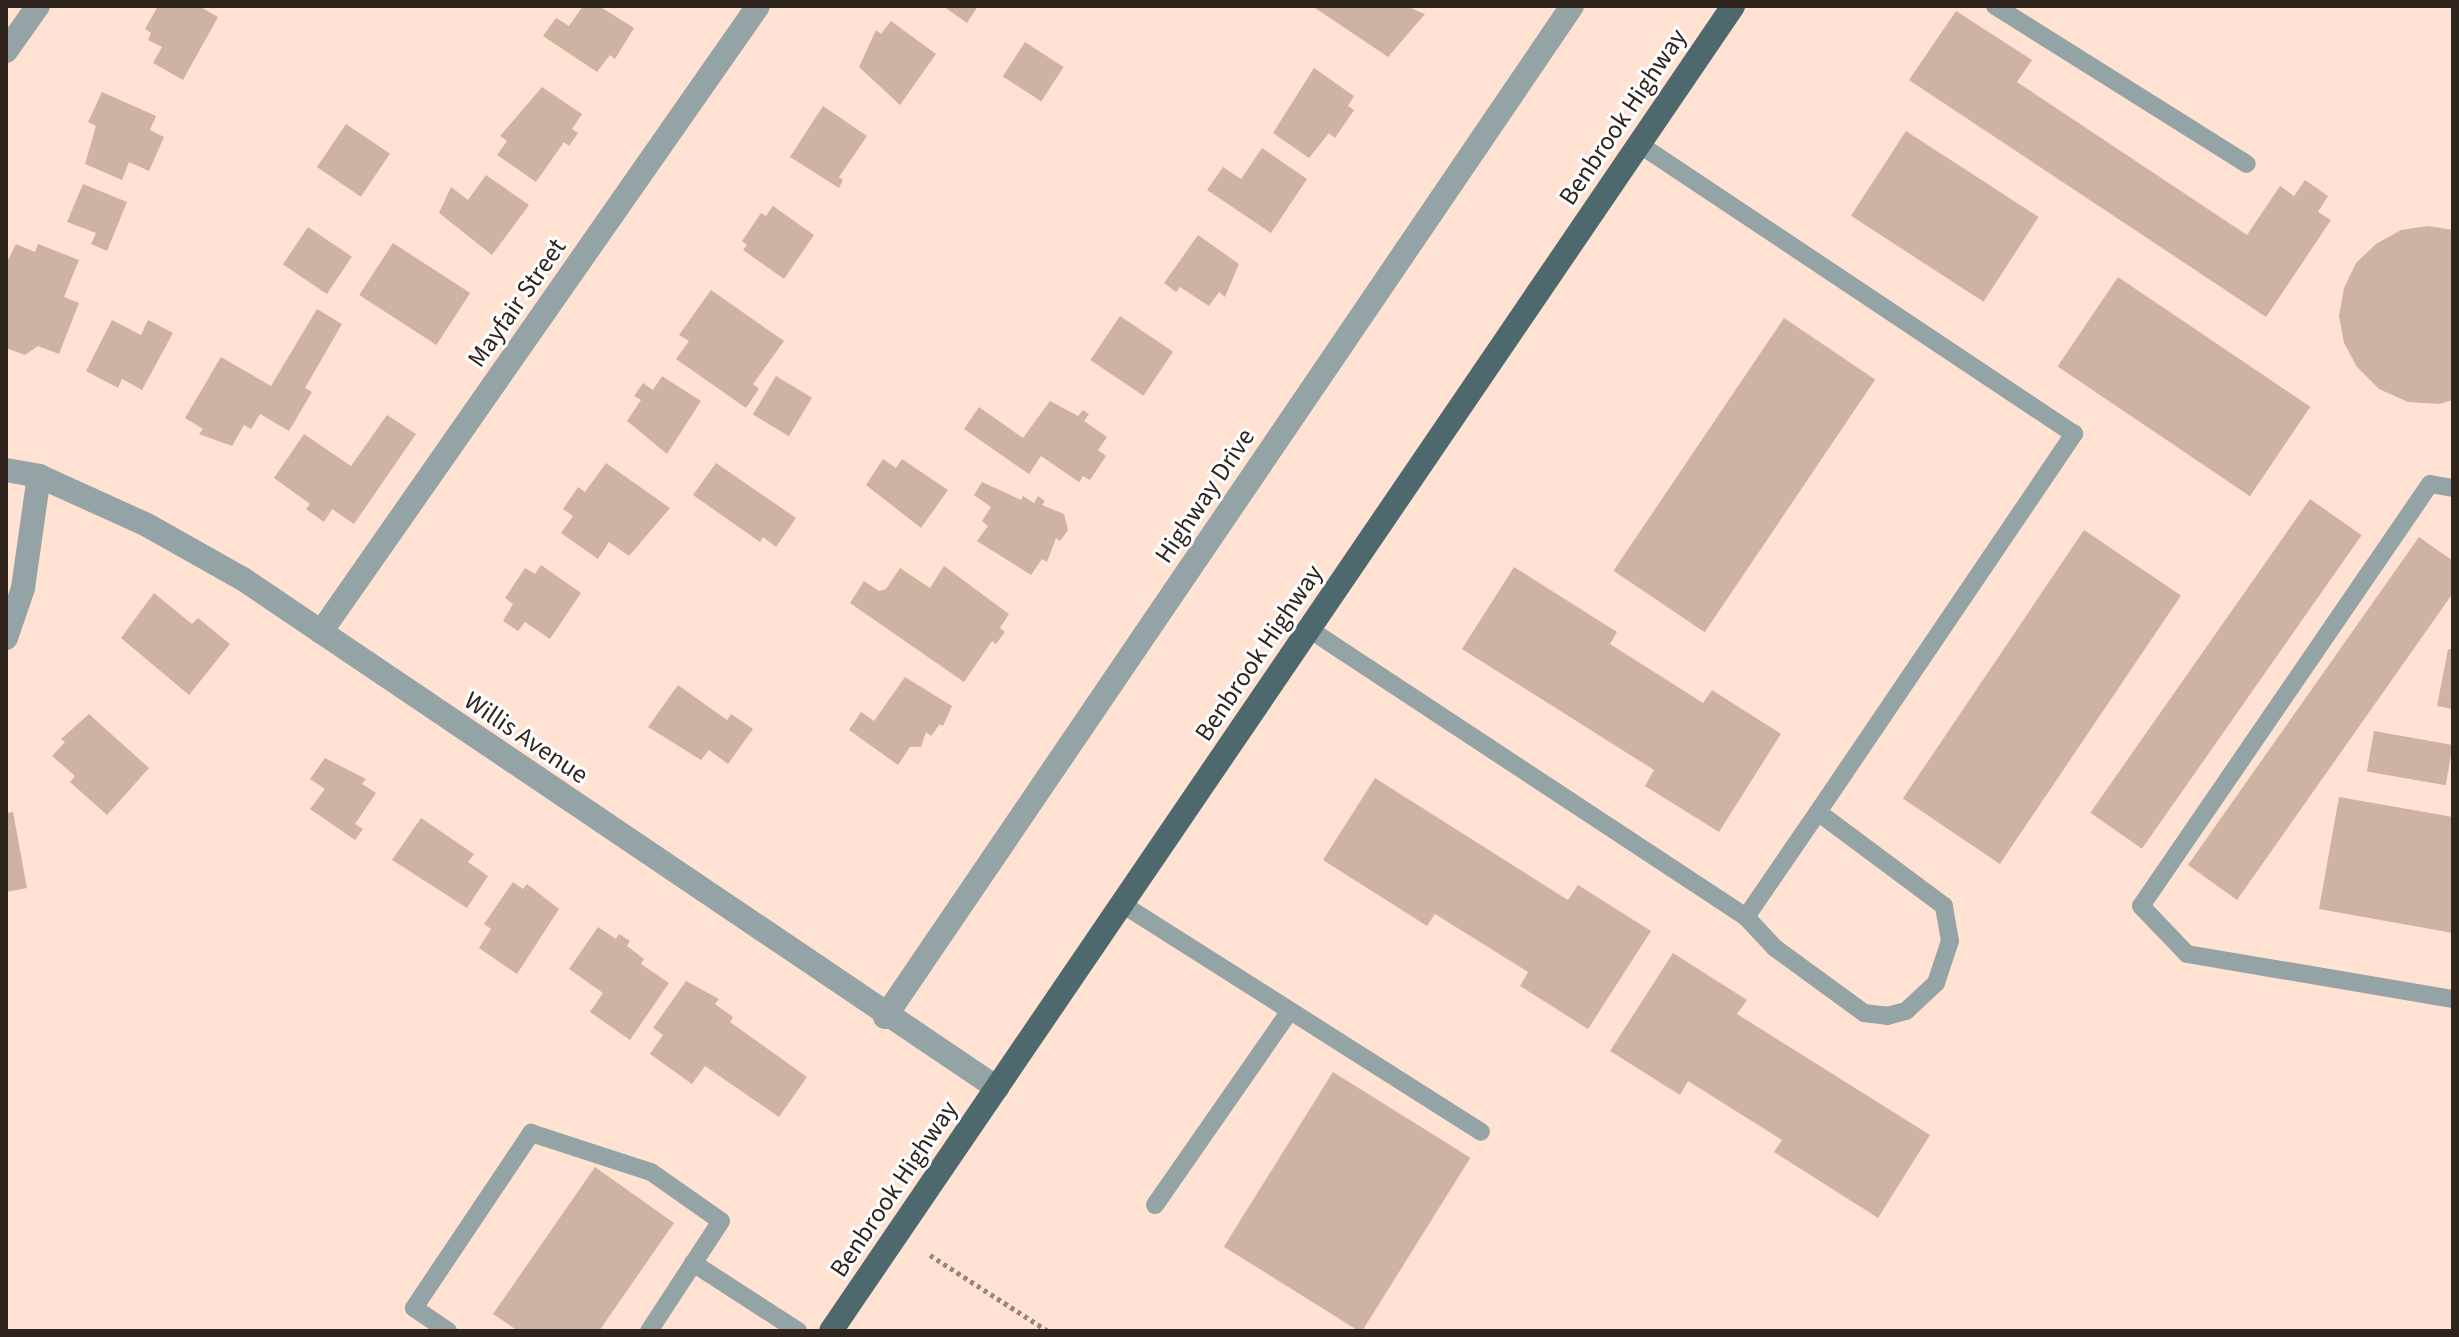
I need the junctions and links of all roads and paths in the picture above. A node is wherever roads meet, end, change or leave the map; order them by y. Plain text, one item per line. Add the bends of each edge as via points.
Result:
1 (38, 6) edge
2 (758, 6) edge
3 (1572, 6) edge
4 (1733, 6) edge
5 (1995, 6) edge
6 (6, 51) edge
7 (1639, 144) junction
8 (2247, 164) dead end
9 (6, 470) edge
10 (39, 476) junction
11 (2453, 488) edge
12 (1309, 629) junction
13 (321, 632) junction
14 (6, 638) edge
15 (1818, 812) junction
16 (1122, 904) junction
17 (1746, 917) junction
18 (2453, 999) edge
19 (1290, 1011) junction
20 (885, 1017) junction
21 (997, 1088) junction
22 (1481, 1132) dead end
23 (1155, 1205) dead end
24 (930, 1255) dead end
25 (693, 1263) junction
26 (448, 1331) edge
27 (649, 1331) edge
28 (798, 1331) edge
29 (831, 1331) edge
30 (1048, 1331) edge

1 - 6 street
2 - 13 street, Mayfair Street
3 - 20 street, Highway Drive
4 - 7 main road, Benbrook Highway
5 - 8 lane
7 - 12 main road, Benbrook Highway
7 - 15 lane via 2074,434
9 - 10 street, Willis Avenue
10 - 13 street, Willis Avenue via 161,533
10 - 14 street via 23,588
11 - 18 lane via 2430,484 2141,906 2187,954
12 - 16 main road, Benbrook Highway
12 - 17 lane
13 - 20 street, Willis Avenue
15 - 17 lane
15 - 17 lane via 1944,906 1950,941 1936,983 1906,1011 1887,1016 1864,1013 1775,948
16 - 19 lane
16 - 21 main road, Benbrook Highway
19 - 22 lane
19 - 23 lane
20 - 21 street, Willis Avenue
21 - 29 main road, Benbrook Highway
24 - 30 path
25 - 26 lane via 721,1221 651,1172 531,1133 414,1308
25 - 27 lane
25 - 28 lane

